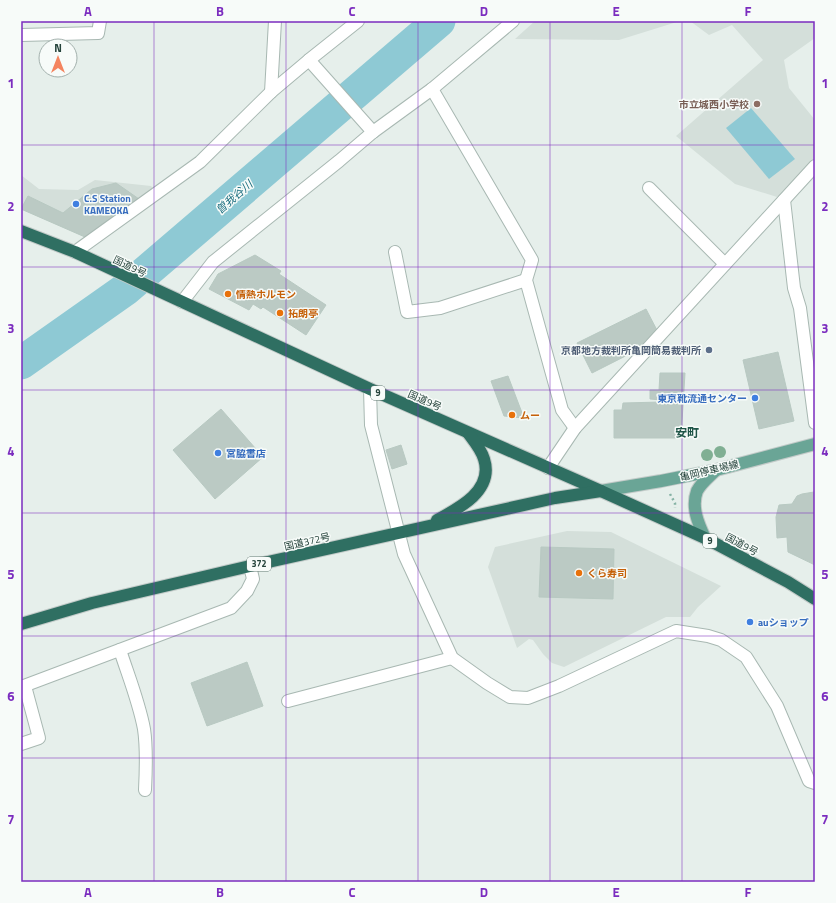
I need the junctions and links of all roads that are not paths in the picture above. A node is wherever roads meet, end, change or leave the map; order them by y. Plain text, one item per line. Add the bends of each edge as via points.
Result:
1 (100, 21) edge
2 (275, 21) edge
3 (358, 21) edge
4 (513, 21) edge
5 (21, 35) edge
6 (309, 60) junction
7 (432, 89) junction
8 (271, 92) junction
9 (373, 132) junction
10 (815, 166) edge
11 (811, 179) edge
12 (649, 188) dead end
13 (784, 200) junction
14 (21, 230) edge
15 (74, 252) junction
16 (395, 252) dead end
17 (725, 264) junction
18 (526, 280) junction
19 (182, 302) junction
20 (370, 389) junction
21 (815, 423) edge
22 (575, 428) junction
23 (466, 431) junction
24 (815, 444) edge
25 (548, 468) junction
26 (716, 470) junction
27 (601, 491) junction
28 (426, 527) junction
29 (400, 533) junction
30 (705, 538) junction
31 (250, 566) junction
32 (815, 599) edge
33 (21, 624) edge
34 (120, 650) junction
35 (452, 658) junction
36 (23, 687) edge
37 (288, 701) dead end
38 (21, 744) edge
39 (815, 783) edge
40 (145, 790) dead end

1 - 5 street via 98,33
2 - 8 street
3 - 6 street
4 - 7 street
6 - 8 street
6 - 9 street
7 - 9 street
7 - 18 street via 532,260
8 - 15 street via 200,162
9 - 19 street via 213,262
10 - 11 street
11 - 13 street
12 - 17 street
13 - 17 street
13 - 21 street via 794,288 800,308
14 - 15 highway, 国道9号 / 9
15 - 19 highway, 国道9号 / 9
16 - 18 street via 406,312 440,308
17 - 22 street
18 - 22 street via 562,410
19 - 20 highway, 国道9号 / 9
20 - 23 highway, 国道9号 / 9
20 - 29 street via 371,425
22 - 25 street
23 - 25 highway, 国道9号 / 9
23 - 28 highway via 479,448 484,460 486,469 482,487 466,503
24 - 26 main road, 亀岡停車場線
25 - 27 highway, 国道9号 / 9
26 - 27 main road, 亀岡停車場線
26 - 30 main road via 698,490 694,503 697,521
27 - 28 highway, 国道372号 / 372 via 555,498
27 - 30 highway, 国道9号 / 9
28 - 29 highway, 国道372号 / 372
29 - 31 highway, 国道372号 / 372
29 - 35 street via 404,554
30 - 32 highway, 国道9号 / 9
31 - 33 highway, 国道372号 / 372 via 92,603
31 - 34 street via 250,585 231,608
34 - 36 street
34 - 40 street via 144,728 147,765
35 - 37 street
35 - 39 street via 510,697 528,698 676,631 721,640 746,657 777,706 809,781
36 - 38 street via 39,738

